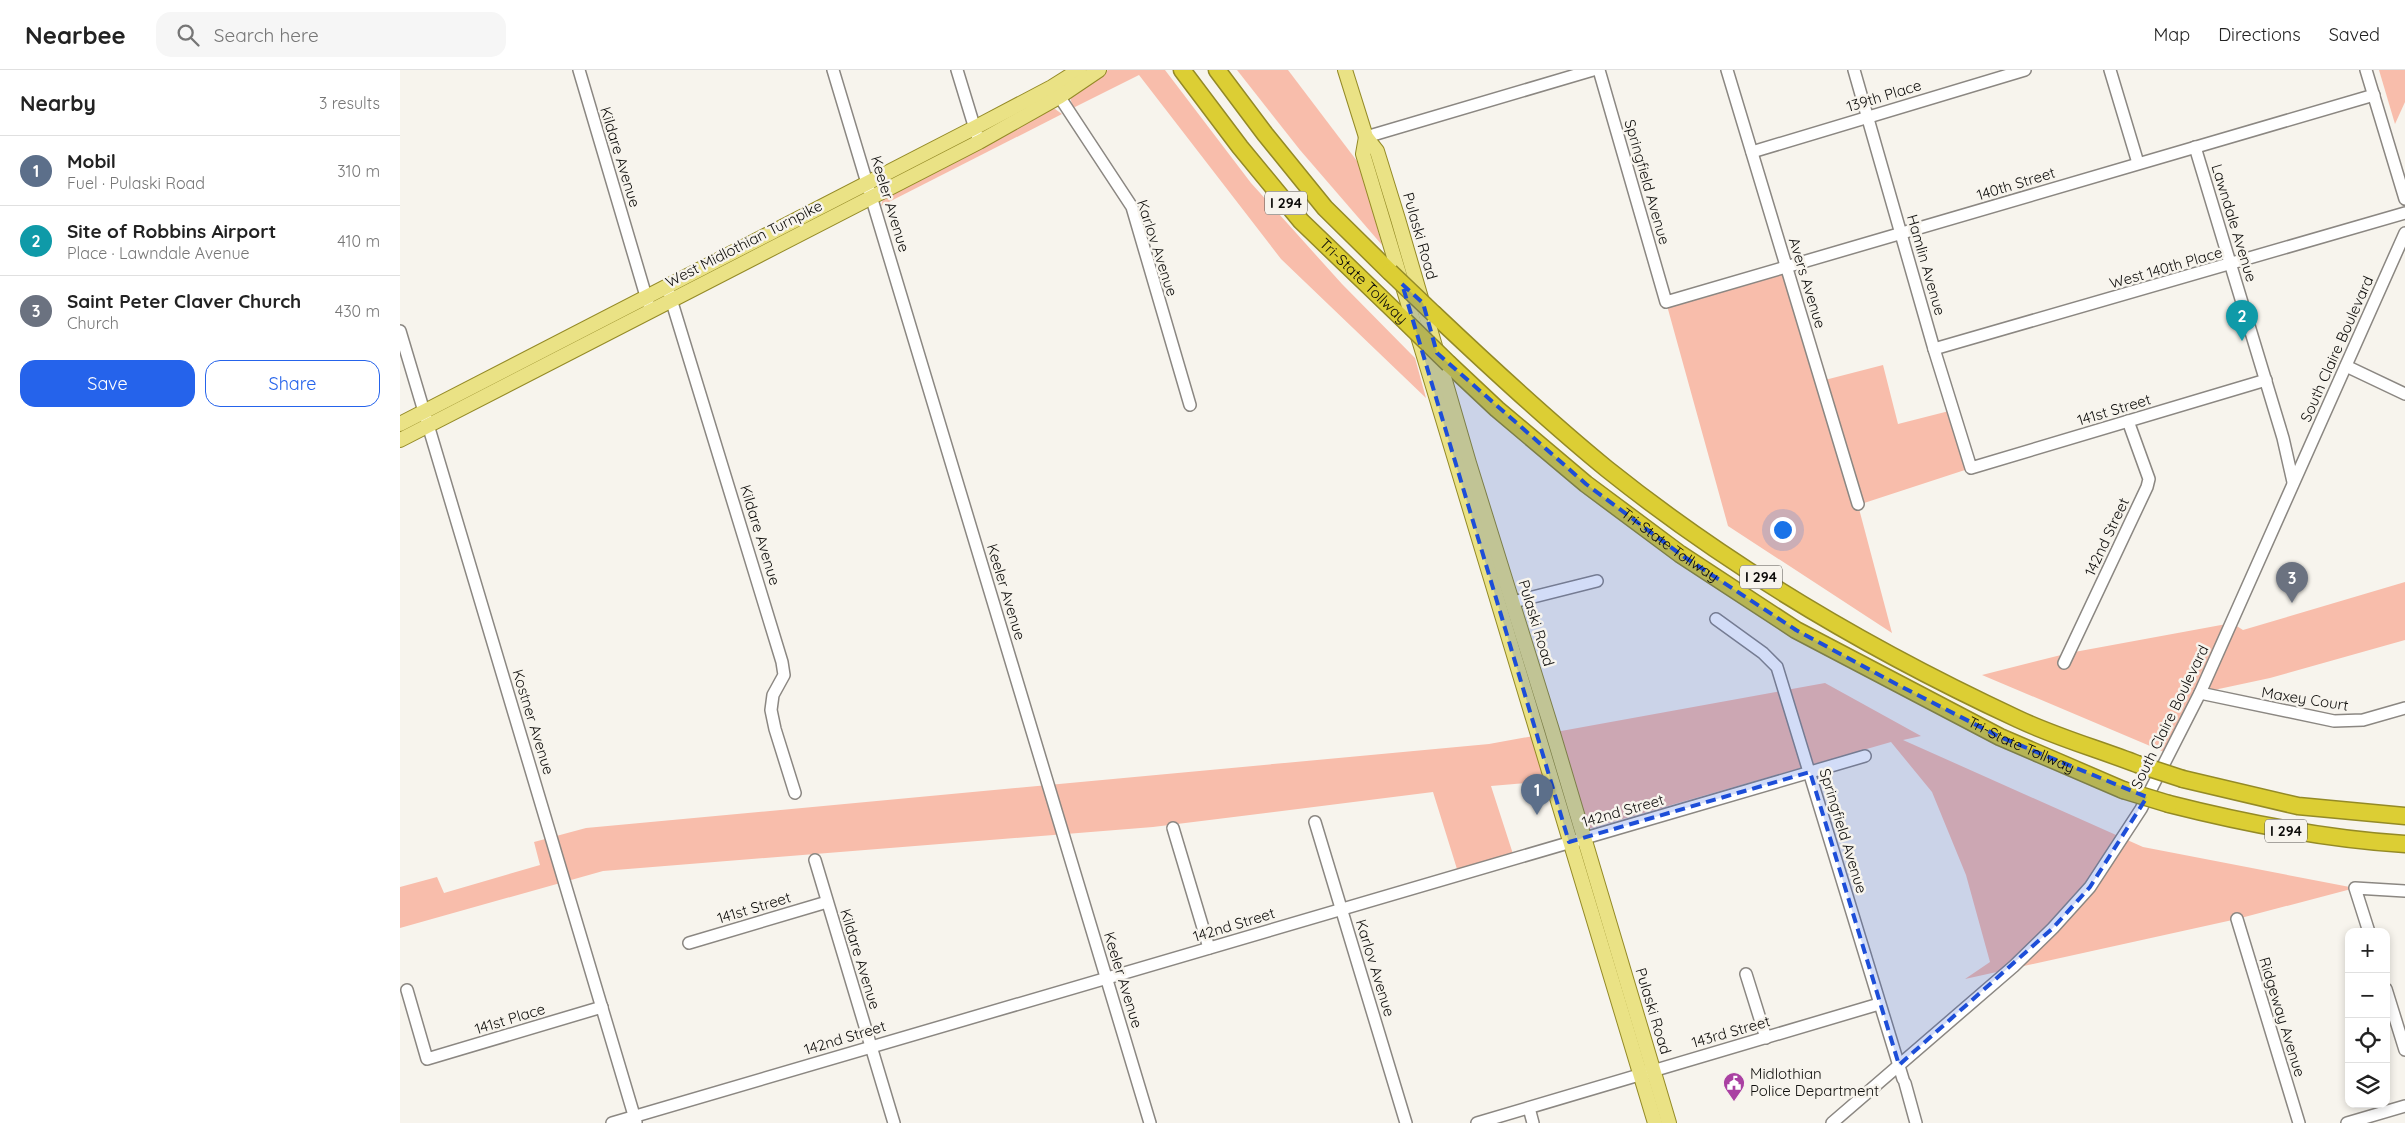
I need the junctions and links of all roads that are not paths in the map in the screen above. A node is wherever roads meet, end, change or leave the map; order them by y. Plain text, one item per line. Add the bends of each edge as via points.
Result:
1 (578, 70) edge
2 (833, 70) edge
3 (957, 70) edge
4 (1079, 70) edge
5 (1099, 70) edge
6 (1182, 70) edge
7 (1217, 70) edge
8 (1345, 70) edge
9 (1593, 70) edge
10 (1599, 70) edge
11 (1727, 70) edge
12 (1854, 70) edge
13 (2024, 70) edge
14 (2110, 70) edge
15 (2366, 70) edge
16 (1055, 92) junction
17 (2374, 95) junction
18 (1867, 116) junction
19 (974, 128) junction
20 (1366, 137) junction
21 (979, 142) junction
22 (2195, 147) junction
23 (1752, 152) junction
24 (2138, 163) junction
25 (870, 190) junction
26 (2405, 199) edge
27 (2405, 213) edge
28 (2405, 233) edge
29 (1901, 234) junction
30 (2231, 265) junction
31 (1786, 267) junction
32 (669, 293) junction
33 (1666, 302) joint
34 (648, 303) junction
35 (400, 331) edge
36 (1934, 350) junction
37 (2346, 366) junction
38 (2266, 380) junction
39 (2405, 394) edge
40 (1190, 405) dead end
41 (425, 411) junction
42 (2128, 421) junction
43 (400, 424) edge
44 (429, 425) junction
45 (400, 440) edge
46 (1971, 468) joint
47 (2293, 482) junction
48 (1858, 504) dead end
49 (1597, 581) dead end
50 (1513, 602) junction
51 (1716, 619) dead end
52 (2064, 663) dead end
53 (2200, 693) junction
54 (2405, 708) edge
55 (1865, 756) dead end
56 (1810, 772) junction
57 (795, 793) dead end
58 (2405, 816) edge
59 (1315, 822) dead end
60 (1173, 828) dead end
61 (1583, 838) junction
62 (1569, 842) junction
63 (2405, 844) edge
64 (815, 860) dead end
65 (2405, 891) edge
66 (827, 902) junction
67 (1341, 908) junction
68 (2237, 919) dead end
69 (2367, 928) edge
70 (689, 943) dead end
71 (1209, 948) junction
72 (1746, 974) dead end
73 (1106, 977) junction
74 (407, 990) dead end
75 (2390, 1002) edge
76 (1879, 1004) junction
77 (602, 1007) junction
78 (1766, 1038) junction
79 (870, 1046) junction
80 (2405, 1050) edge
81 (1900, 1065) junction
82 (1647, 1072) junction
83 (2405, 1106) edge
84 (1529, 1108) junction
85 (635, 1120) edge
86 (612, 1123) edge
87 (894, 1123) edge
88 (1150, 1123) edge
89 (1406, 1123) edge
90 (1477, 1123) edge
91 (1533, 1123) edge
92 (1655, 1123) edge
93 (1669, 1123) edge
94 (1832, 1123) edge
95 (1916, 1123) edge
96 (2299, 1123) edge
97 (2347, 1123) edge

1 - 34 street, Kildare Avenue
2 - 25 street, Keeler Avenue
3 - 19 street
4 - 16 main road, West Midlothian Turnpike
5 - 16 main road, West Midlothian Turnpike
6 - 63 highway, Tri-State Tollway / I 294, bridge via 1301,221 1496,408 1586,484 1680,554 1796,630 2000,737 2123,790 2291,832
7 - 58 highway, Tri-State Tollway / I 294, bridge via 1325,208 1520,394 1608,469 1702,539 1817,614 2020,720 2137,764 2298,806
8 - 20 main road, Pulaski Road
9 - 20 street
10 - 33 street, Springfield Avenue
11 - 23 street, Avers Avenue
12 - 18 street, Hamlin Avenue
13 - 18 street, 139th Place
14 - 24 street
15 - 17 street
16 - 19 main road, West Midlothian Turnpike
16 - 21 main road, West Midlothian Turnpike
16 - 40 street, Karlov Avenue via 1132,207
17 - 22 street, 140th Street
17 - 26 street
18 - 23 street, 139th Place
18 - 29 street, Hamlin Avenue
19 - 21 street
19 - 25 main road, West Midlothian Turnpike
20 - 50 main road, Pulaski Road via 1377,151
20 - 62 main road, Pulaski Road via 1363,154
21 - 25 main road, West Midlothian Turnpike
22 - 24 street, 140th Street
22 - 30 street, Lawndale Avenue
23 - 31 street, Avers Avenue
24 - 29 street, 140th Street
25 - 32 main road, West Midlothian Turnpike
25 - 73 street, Keeler Avenue
27 - 30 street, West 140th Place
28 - 37 street, South Claire Boulevard
29 - 31 street, 140th Street
29 - 36 street, Hamlin Avenue
30 - 36 street, West 140th Place
30 - 38 street, Lawndale Avenue
31 - 33 street, 140th Street
31 - 48 street, Avers Avenue
32 - 34 main road, West Midlothian Turnpike
32 - 57 street, Kildare Avenue via 782,662 784,675 773,695 771,710
34 - 41 main road, West Midlothian Turnpike
34 - 44 main road, West Midlothian Turnpike
35 - 41 street, Kostner Avenue
36 - 46 street, Hamlin Avenue
37 - 39 street
37 - 47 street, South Claire Boulevard
38 - 42 street, 141st Street
38 - 47 street, Lawndale Avenue
41 - 43 main road, West Midlothian Turnpike
41 - 44 street, Kostner Avenue
42 - 46 street, 141st Street
42 - 52 street, 142nd Street via 2149,479 2147,487
44 - 45 main road, West Midlothian Turnpike
44 - 77 street, Kostner Avenue
47 - 53 street, South Claire Boulevard via 2289,498
49 - 50 street
50 - 61 main road, Pulaski Road
51 - 56 street, Springfield Avenue via 1764,653 1777,667
53 - 54 street, Maxey Court via 2334,721 2363,720
53 - 81 street, South Claire Boulevard via 2141,809 2090,887 2014,966
55 - 56 street, 142nd Street
56 - 61 street, 142nd Street
56 - 76 street, Springfield Avenue
59 - 67 street, Karlov Avenue
60 - 71 street
61 - 62 street, 142nd Street
61 - 82 main road, Pulaski Road
62 - 67 street, 142nd Street
62 - 82 main road, Pulaski Road
64 - 66 street, Kildare Avenue
65 - 69 street via 2355,888
66 - 70 street, 141st Street
66 - 79 street, Kildare Avenue
67 - 71 street, 142nd Street
67 - 89 street, Karlov Avenue
68 - 96 street, Ridgeway Avenue
71 - 73 street, 142nd Street
72 - 78 street
73 - 79 street, 142nd Street
73 - 88 street, Keeler Avenue
74 - 77 street, 141st Place via 427,1059
75 - 80 street
76 - 78 street, 143rd Street
76 - 81 street, Springfield Avenue
77 - 85 street, Kostner Avenue
78 - 82 street, 143rd Street
79 - 85 street, 142nd Street
79 - 87 street, Kildare Avenue
81 - 94 street, South Claire Boulevard
81 - 95 street, Springfield Avenue
82 - 84 street, 143rd Street
82 - 92 main road, Pulaski Road
82 - 93 main road, Pulaski Road
83 - 97 street
84 - 90 street, 143rd Street
84 - 91 street
85 - 86 street, 142nd Street

